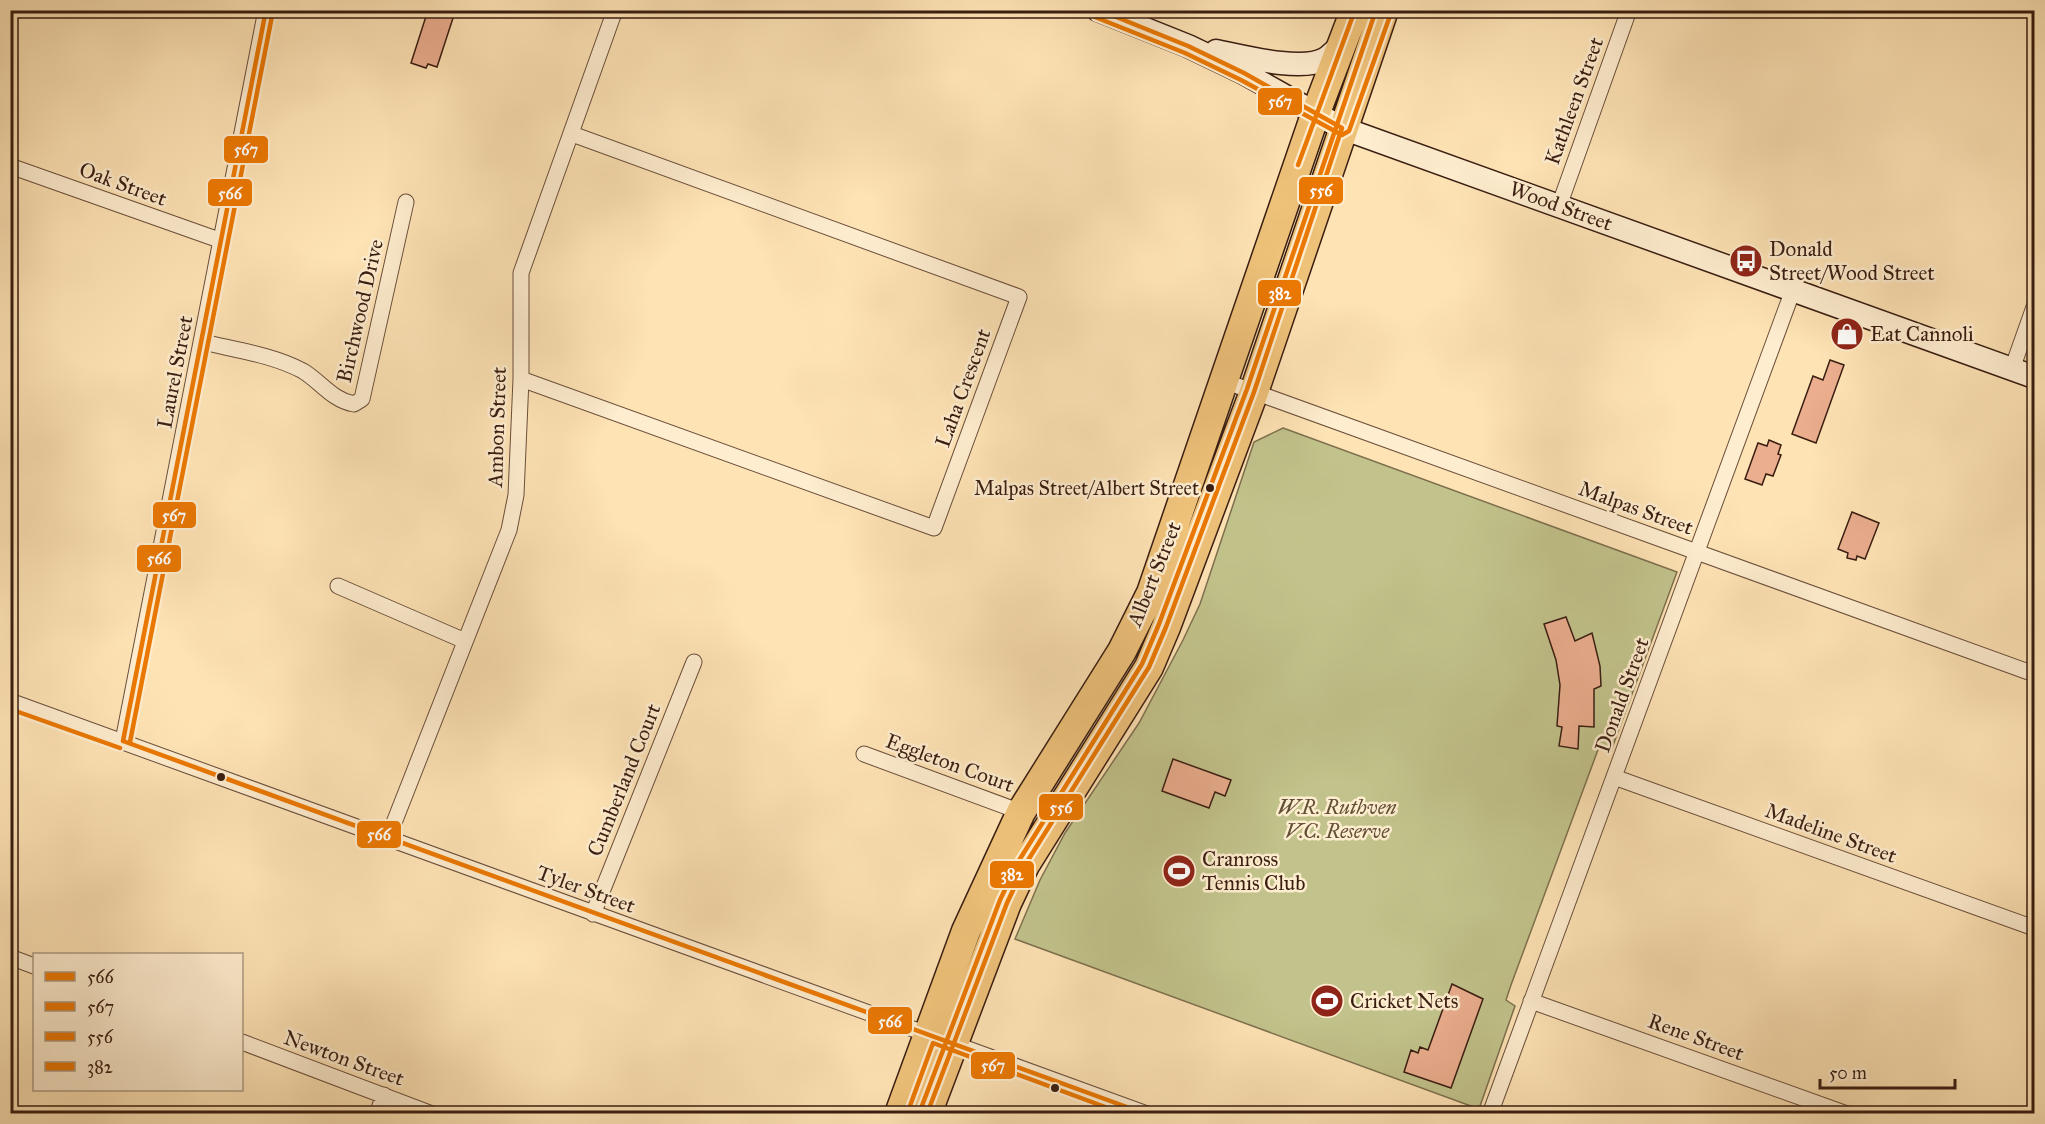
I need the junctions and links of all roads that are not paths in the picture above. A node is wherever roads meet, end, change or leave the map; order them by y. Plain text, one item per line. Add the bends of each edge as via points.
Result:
1 (266, 10) edge
2 (615, 10) edge
3 (1355, 10) edge
4 (1384, 10) edge
5 (1629, 10) edge
6 (1106, 12) edge
7 (1344, 43) junction
8 (1188, 46) junction
9 (1315, 115) junction
10 (1342, 128) junction
11 (572, 134) junction
12 (10, 166) edge
13 (406, 202) dead end
14 (1559, 206) junction
15 (222, 241) junction
16 (1793, 290) junction
17 (2034, 307) edge
18 (203, 342) junction
19 (2012, 369) junction
20 (2034, 377) edge
21 (520, 379) junction
22 (1224, 381) junction
23 (1254, 392) junction
24 (1697, 552) junction
25 (338, 586) dead end
26 (465, 641) junction
27 (1122, 651) junction
28 (694, 662) dead end
29 (1149, 667) junction
30 (2034, 674) edge
31 (10, 701) edge
32 (123, 741) junction
33 (864, 754) dead end
34 (1614, 777) junction
35 (1021, 812) junction
36 (388, 838) junction
37 (593, 914) junction
38 (2034, 928) edge
39 (10, 957) edge
40 (33, 966) edge
41 (1531, 1001) junction
42 (942, 1038) junction
43 (243, 1042) edge
44 (384, 1095) junction
45 (377, 1113) edge
46 (432, 1113) edge
47 (899, 1113) edge
48 (927, 1113) edge
49 (1147, 1113) edge
50 (1490, 1113) edge
51 (1847, 1113) edge

1 - 15 street, Laurel Street
2 - 11 street, Ambon Street
3 - 7 highway, Albert Street
4 - 10 highway, Albert Street
5 - 14 street, Kathleen Street
6 - 8 street, Wood Street
7 - 8 street via 1325,59 1310,64
7 - 9 highway, Albert Street
8 - 9 street, Wood Street via 1244,73
9 - 10 street, Wood Street
9 - 22 highway, Albert Street
10 - 14 street, Wood Street
10 - 23 highway, Albert Street
11 - 21 street, Ambon Street via 521,273
11 - 21 street, Laha Crescent via 1019,297 934,528
12 - 15 street, Oak Street
13 - 18 street, Birchwood Drive via 362,399 354,404 341,402 304,372 286,364
14 - 16 street, Wood Street
15 - 18 street, Laurel Street
16 - 19 street, Wood Street
16 - 24 street, Donald Street
17 - 19 street
18 - 32 street, Laurel Street
19 - 20 street, Wood Street
21 - 26 street, Ambon Street via 513,513
22 - 23 street, Malpas Street
22 - 27 highway, Albert Street via 1151,593
23 - 24 street, Malpas Street
23 - 29 highway, Albert Street
24 - 30 street, Malpas Street
24 - 34 street, Donald Street
25 - 26 street
26 - 36 street, Ambon Street
27 - 29 highway
27 - 35 highway, Albert Street
28 - 37 street, Cumberland Court
29 - 42 highway, Albert Street via 1025,865
31 - 32 street, Tyler Street
32 - 36 street, Tyler Street
33 - 35 street, Eggleton Court
34 - 38 street, Madeline Street
34 - 41 street, Donald Street
35 - 42 highway, Albert Street via 966,931
36 - 37 street, Tyler Street
37 - 42 street, Tyler Street
39 - 40 street
41 - 50 street, Donald Street
41 - 51 street, Rene Street
42 - 47 highway, Albert Street
42 - 48 highway, Albert Street
42 - 49 street, Tyler Street
43 - 44 street, Newton Street
44 - 45 street
44 - 46 street, Newton Street

